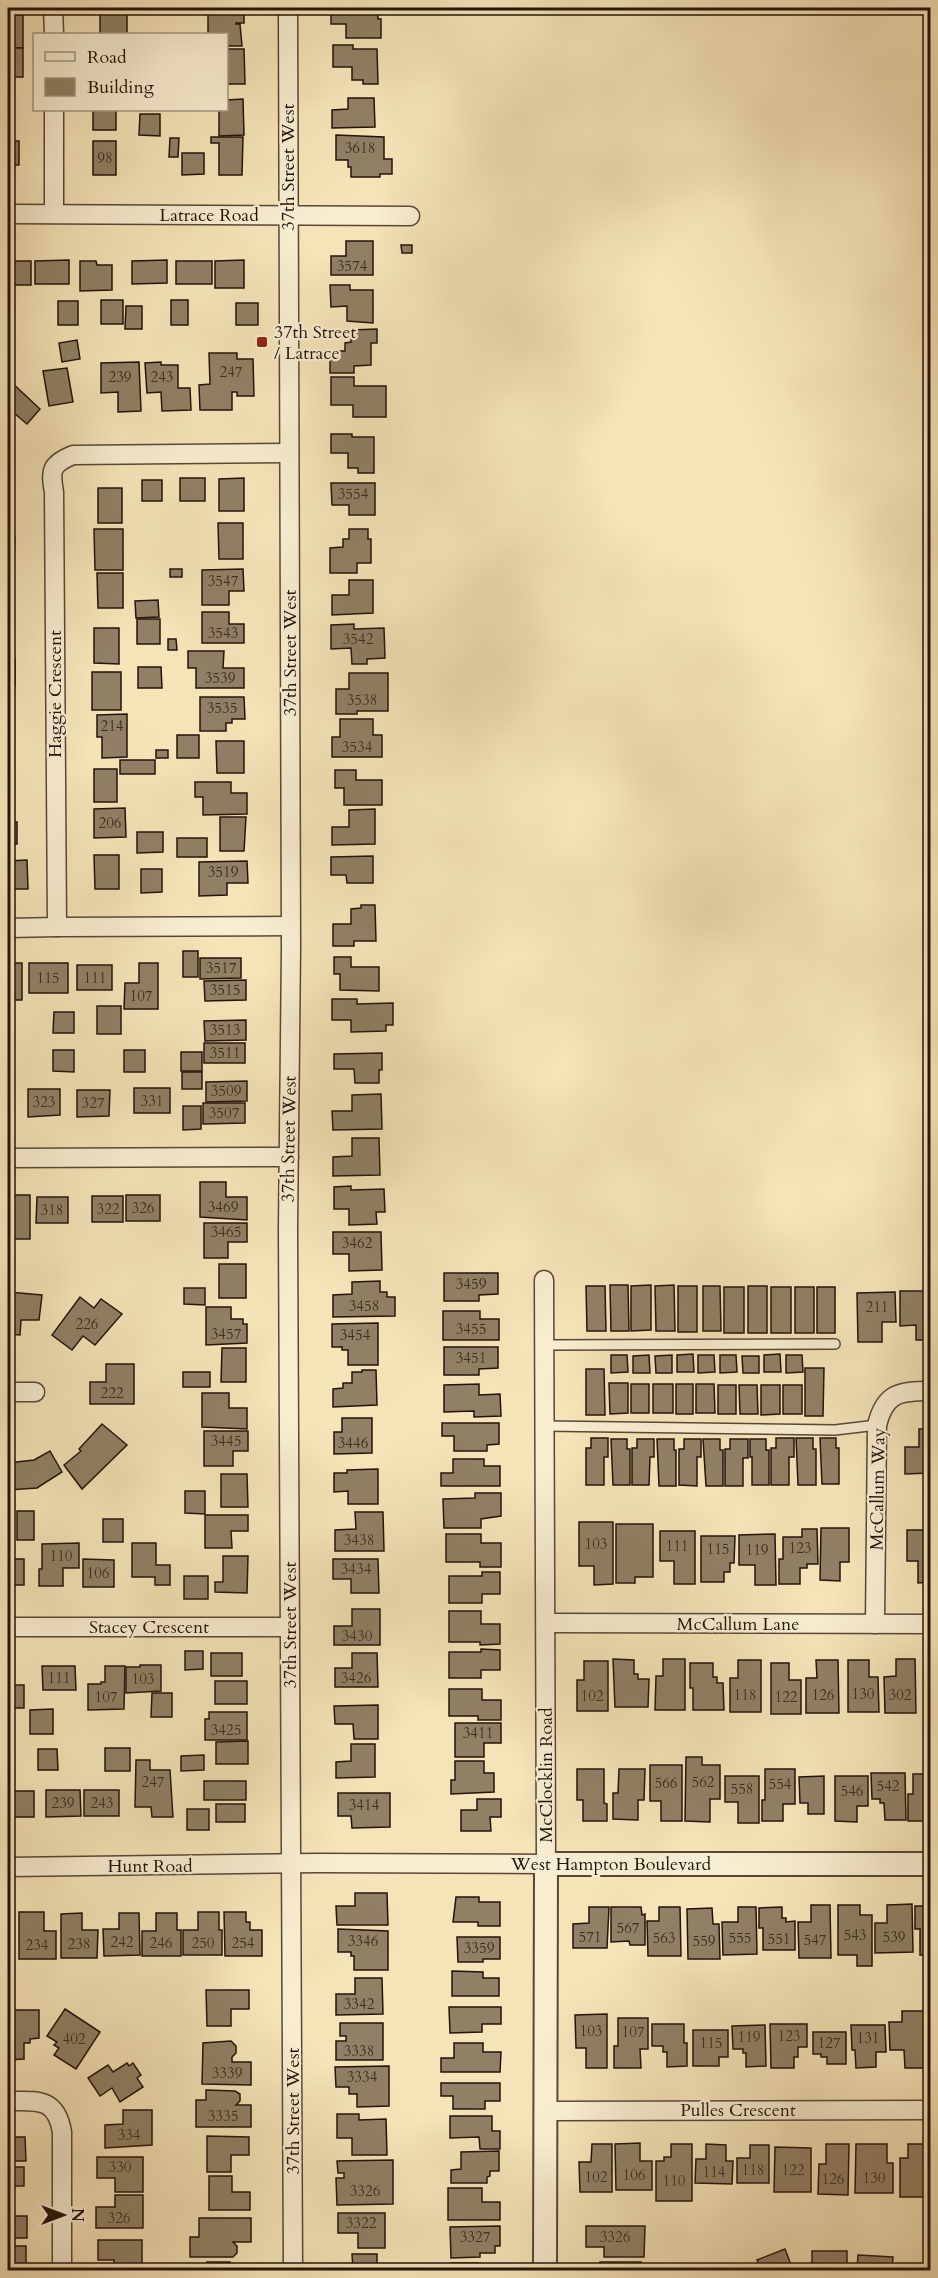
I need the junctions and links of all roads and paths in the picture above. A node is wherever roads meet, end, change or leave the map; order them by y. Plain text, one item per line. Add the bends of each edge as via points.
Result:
1 (53, 8) edge
2 (288, 8) edge
3 (54, 33) edge
4 (54, 111) edge
5 (8, 213) edge
6 (54, 213) junction
7 (288, 215) junction
8 (410, 216) dead end
9 (289, 453) junction
10 (57, 927) junction
11 (290, 927) junction
12 (8, 928) edge
13 (289, 1157) junction
14 (8, 1158) edge
15 (544, 1280) dead end
16 (836, 1344) dead end
17 (545, 1345) junction
18 (930, 1391) edge
19 (8, 1392) edge
20 (35, 1392) dead end
21 (877, 1425) junction
22 (545, 1426) junction
23 (546, 1623) junction
24 (875, 1624) junction
25 (930, 1624) edge
26 (8, 1627) edge
27 (290, 1627) junction
28 (546, 1864) junction
29 (930, 1864) edge
30 (292, 1865) junction
31 (8, 1867) edge
32 (8, 2101) edge
33 (930, 2110) edge
34 (546, 2111) junction
35 (62, 2271) edge
36 (293, 2271) edge
37 (545, 2271) edge

1 - 3 street
2 - 7 street, 37th Street West
4 - 6 street
5 - 6 street, Latrace Road
6 - 7 street, Latrace Road
7 - 8 street, Latrace Road
7 - 9 street, 37th Street West
9 - 10 street, Haggie Crescent via 73,455 58,462 51,475
9 - 11 street, 37th Street West
10 - 11 street
10 - 12 street
11 - 13 street, 37th Street West
13 - 14 street
13 - 27 street, 37th Street West
15 - 17 street, McClocklin Road
16 - 17 lane
17 - 22 street, McClocklin Road
18 - 21 street, McCallum Way via 902,1393 888,1399
19 - 20 street
21 - 22 lane via 836,1430
21 - 24 street, McCallum Way
22 - 23 street, McClocklin Road
23 - 24 street, McCallum Lane
23 - 28 street, McClocklin Road
24 - 25 street, McCallum Lane
26 - 27 street, Stacey Crescent
27 - 30 street, 37th Street West
28 - 29 street, West Hampton Boulevard
28 - 30 street, West Hampton Boulevard
28 - 34 street, McClocklin Road
30 - 31 street, Hunt Road
30 - 36 street, 37th Street West
32 - 35 street via 46,2103 60,2119
33 - 34 street, Pulles Crescent
34 - 37 street, McClocklin Road

